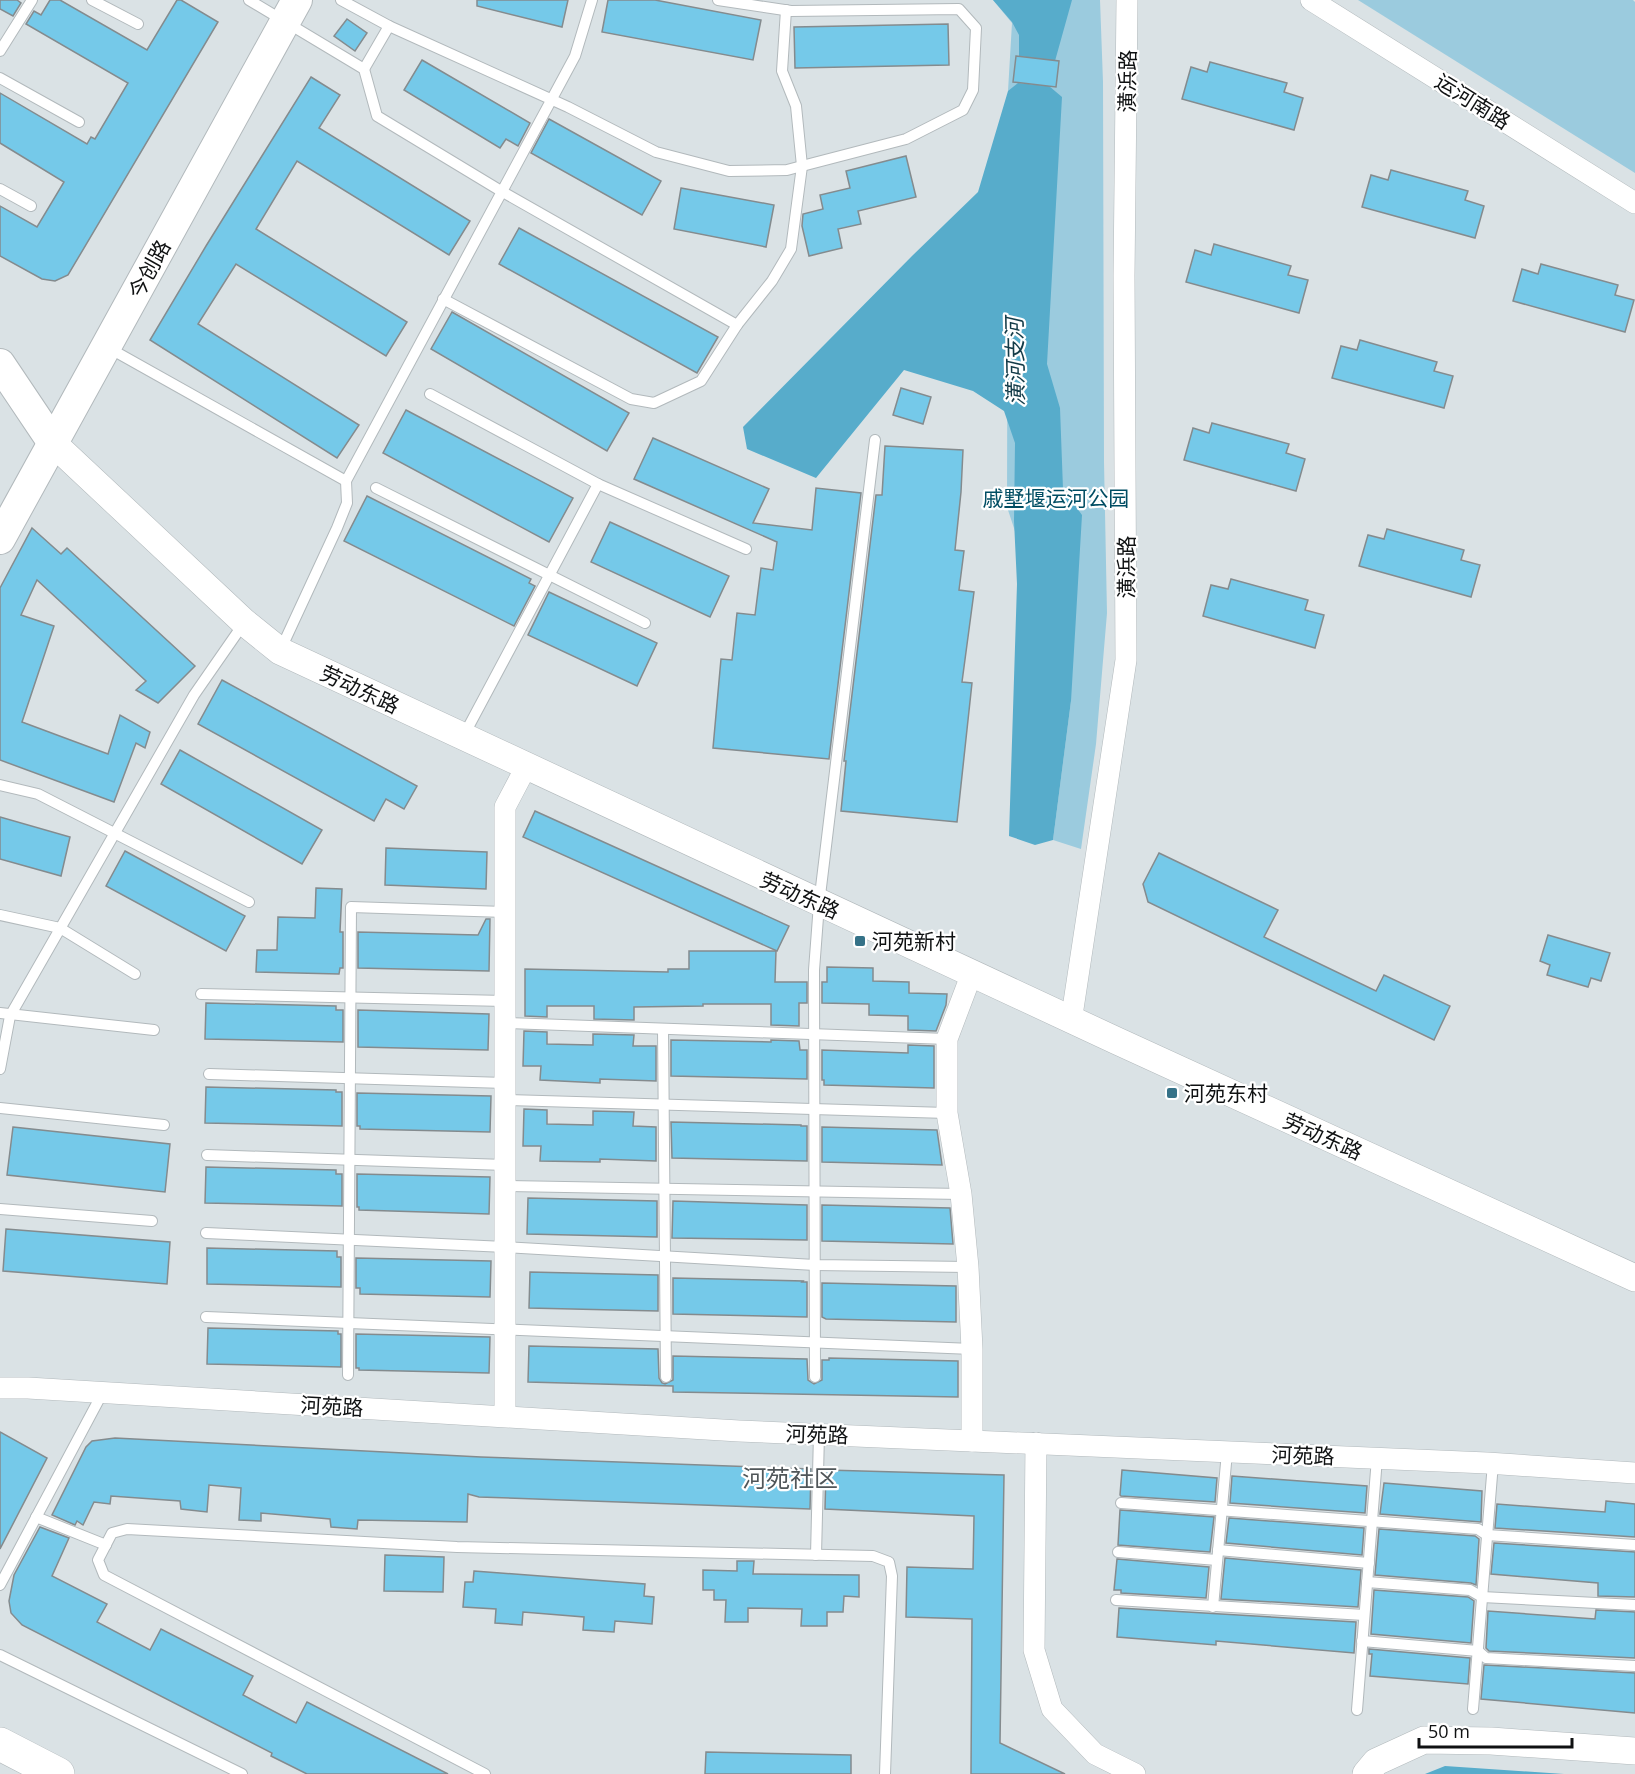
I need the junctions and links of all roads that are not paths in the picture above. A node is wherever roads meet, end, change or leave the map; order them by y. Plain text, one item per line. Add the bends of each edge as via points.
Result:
1 (32, 0) edge
2 (92, 0) edge
3 (249, 0) edge
4 (341, 0) edge
5 (592, 0) edge
6 (718, 0) edge
7 (1127, 0) edge
8 (1311, 0) edge
9 (786, 10) junction
10 (290, 11) edge
11 (138, 24) dead end
12 (389, 26) junction
13 (0, 51) edge
14 (364, 69) junction
15 (0, 78) edge
16 (551, 100) junction
17 (79, 122) dead end
18 (802, 166) junction
19 (0, 189) edge
20 (501, 191) junction
21 (1635, 203) edge
22 (31, 206) dead end
23 (443, 299) junction
24 (737, 325) junction
25 (106, 347) junction
26 (0, 364) edge
27 (430, 394) dead end
28 (0, 400) edge
29 (874, 440) dead end
30 (53, 443) junction
31 (346, 482) junction
32 (598, 484) junction
33 (376, 488) dead end
34 (0, 538) edge
35 (746, 549) dead end
36 (549, 576) junction
37 (244, 622) junction
38 (645, 623) dead end
39 (280, 651) junction
40 (462, 737) junction
41 (526, 767) junction
42 (0, 785) edge
43 (115, 834) junction
44 (249, 902) dead end
45 (819, 904) junction
46 (505, 912) junction
47 (0, 915) edge
48 (60, 928) junction
49 (972, 973) junction
50 (135, 974) dead end
51 (201, 993) dead end
52 (350, 997) junction
53 (505, 1001) junction
54 (5, 1015) edge
55 (1071, 1022) junction
56 (505, 1023) junction
57 (663, 1029) junction
58 (154, 1030) dead end
59 (814, 1034) junction
60 (946, 1039) junction
61 (0, 1069) edge
62 (209, 1074) dead end
63 (350, 1079) junction
64 (505, 1092) junction
65 (664, 1105) junction
66 (0, 1108) edge
67 (814, 1109) junction
68 (946, 1113) junction
69 (164, 1125) dead end
70 (207, 1155) dead end
71 (349, 1160) junction
72 (505, 1176) junction
73 (664, 1189) junction
74 (814, 1192) junction
75 (961, 1194) junction
76 (0, 1209) edge
77 (152, 1221) dead end
78 (206, 1233) dead end
79 (349, 1240) junction
80 (505, 1247) junction
81 (665, 1256) junction
82 (815, 1265) junction
83 (968, 1267) junction
84 (1635, 1278) edge
85 (206, 1317) dead end
86 (348, 1323) junction
87 (505, 1330) junction
88 (666, 1337) junction
89 (815, 1342) junction
90 (972, 1349) junction
91 (348, 1375) dead end
92 (666, 1377) dead end
93 (815, 1377) dead end
94 (0, 1388) edge
95 (103, 1392) junction
96 (505, 1416) junction
97 (819, 1434) junction
98 (972, 1441) junction
99 (1036, 1443) junction
100 (1227, 1452) junction
101 (1377, 1458) junction
102 (1493, 1463) junction
103 (1635, 1473) edge
104 (1121, 1503) dead end
105 (1222, 1511) junction
106 (36, 1517) junction
107 (1372, 1521) junction
108 (1487, 1535) junction
109 (106, 1545) junction
110 (1635, 1545) edge
111 (1118, 1552) dead end
112 (816, 1555) junction
113 (1218, 1555) junction
114 (1368, 1563) junction
115 (1367, 1582) junction
116 (0, 1585) edge
117 (1482, 1597) junction
118 (1116, 1600) dead end
119 (1635, 1605) edge
120 (1213, 1607) junction
121 (1364, 1615) junction
122 (1362, 1641) junction
123 (1478, 1651) junction
124 (0, 1655) edge
125 (1635, 1666) edge
126 (1473, 1709) dead end
127 (1357, 1710) dead end
128 (0, 1744) edge
129 (1635, 1751) edge
130 (58, 1774) edge
131 (242, 1774) edge
132 (485, 1774) edge
133 (885, 1774) edge
134 (1135, 1774) edge
135 (1366, 1774) edge

1 - 13 lane
2 - 11 lane
3 - 10 lane
4 - 12 lane
5 - 16 lane via 575,56
6 - 9 lane
7 - 55 street, 潢浜路 via 1126,660
8 - 21 street, 运河南路
9 - 18 lane via 782,71 796,106
9 - 18 lane via 959,9 976,28 973,90 963,111 906,139
10 - 14 lane
10 - 25 main road, 今创路
12 - 14 lane
12 - 16 lane
14 - 20 lane via 377,116
15 - 17 lane
16 - 18 lane via 656,152 729,171
16 - 20 lane
18 - 24 lane via 791,249 772,281
19 - 22 lane
20 - 23 lane
20 - 24 lane
23 - 24 lane via 631,399 654,403 701,381
23 - 31 lane
25 - 30 main road, 今创路
25 - 31 lane
26 - 30 main road, 劳动东路
27 - 32 lane
28 - 30 main road, 劳动东路
29 - 45 lane
30 - 34 main road, 今创路
30 - 37 street, 劳动东路
31 - 39 lane via 347,503
32 - 35 lane
32 - 36 lane
33 - 36 lane
36 - 38 lane
36 - 40 lane
37 - 39 street, 劳动东路
37 - 43 lane via 194,694
39 - 40 street, 劳动东路
40 - 41 street, 劳动东路
41 - 45 street, 劳动东路
41 - 46 street via 505,807
42 - 43 lane via 38,794
43 - 44 lane
43 - 48 lane
45 - 49 street, 劳动东路
45 - 59 lane
46 - 52 lane via 351,907
46 - 53 street
47 - 48 lane
48 - 50 lane
48 - 54 lane
49 - 55 street, 劳动东路
49 - 60 street
51 - 52 lane
52 - 53 lane
52 - 63 lane
53 - 56 street
54 - 58 lane
54 - 61 lane
55 - 84 street, 劳动东路
56 - 57 lane
56 - 64 street
57 - 59 lane
57 - 65 lane
59 - 60 lane
59 - 67 lane
60 - 68 street
62 - 63 lane
63 - 64 lane
63 - 71 lane
64 - 65 lane
64 - 72 street
65 - 67 lane
65 - 73 lane
66 - 69 lane
67 - 68 lane
67 - 74 lane
68 - 75 street
70 - 71 lane
71 - 72 lane
71 - 79 lane
72 - 73 lane
72 - 80 street
73 - 74 lane
73 - 81 lane
74 - 75 lane
74 - 82 lane
75 - 83 street
76 - 77 lane
78 - 79 lane
79 - 80 lane
79 - 86 lane
80 - 81 lane
80 - 87 street
81 - 82 lane
81 - 88 lane
82 - 83 lane
82 - 89 lane
83 - 90 street
85 - 86 lane
86 - 87 lane
86 - 91 lane
87 - 88 lane
87 - 96 street
88 - 89 lane
88 - 92 lane
89 - 90 lane
89 - 93 lane
90 - 98 street
94 - 95 street, 河苑路
95 - 96 street, 河苑路
95 - 106 lane
96 - 97 street, 河苑路
97 - 98 street, 河苑路
97 - 112 lane
98 - 99 street, 河苑路
99 - 100 street, 河苑路
99 - 134 street via 1034,1650 1052,1709 1095,1754
100 - 101 street, 河苑路
100 - 105 lane
101 - 102 street, 河苑路
101 - 107 lane
102 - 103 street, 河苑路
102 - 108 lane
104 - 105 lane
105 - 107 lane
105 - 113 lane
106 - 109 lane
106 - 116 lane
107 - 108 lane via 1478,1529
107 - 114 lane
108 - 110 lane
108 - 117 lane
109 - 112 lane via 112,1533 127,1529 457,1547
109 - 132 lane via 98,1560 104,1575
111 - 113 lane
112 - 133 lane via 873,1556 889,1562 892,1576
113 - 114 lane
113 - 120 lane
114 - 115 lane
115 - 117 lane via 1470,1590
115 - 121 lane
117 - 119 lane
117 - 123 lane
118 - 120 lane
120 - 121 lane
121 - 122 lane
122 - 123 lane
122 - 127 lane
123 - 125 lane via 1486,1658
123 - 126 lane
124 - 131 lane
128 - 130 main road
129 - 135 street via 1424,1740 1376,1762

